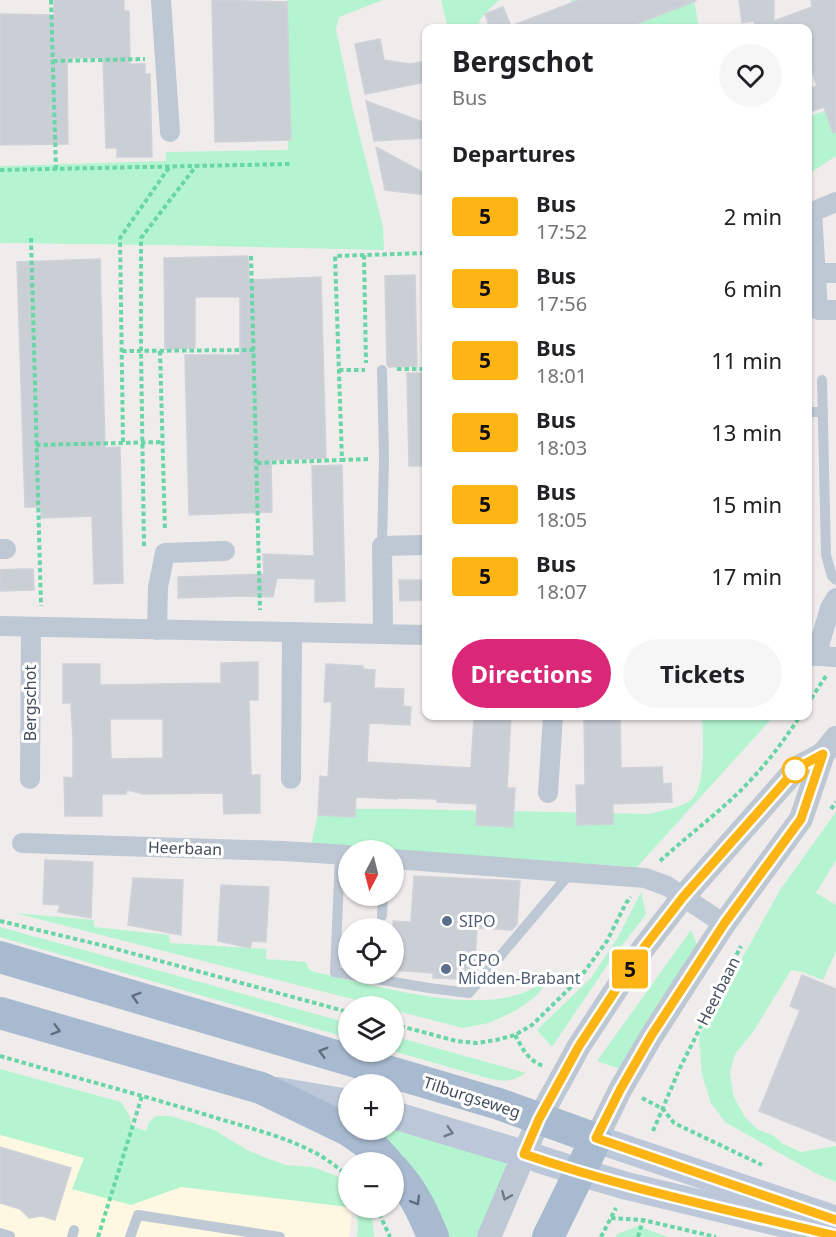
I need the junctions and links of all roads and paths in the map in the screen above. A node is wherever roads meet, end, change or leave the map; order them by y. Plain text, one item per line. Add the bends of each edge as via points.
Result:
1 (51, 0) edge
2 (161, 0) edge
3 (165, 59) junction
4 (53, 61) junction
5 (170, 132) dead end
6 (290, 164) dead end
7 (170, 166) junction
8 (196, 166) junction
9 (0, 170) edge
10 (56, 170) junction
11 (836, 202) edge
12 (31, 238) dead end
13 (422, 253) edge
14 (364, 255) junction
15 (252, 256) dead end
16 (816, 273) junction
17 (836, 273) edge
18 (836, 310) edge
19 (254, 350) junction
20 (122, 351) junction
21 (141, 351) junction
22 (160, 351) junction
23 (422, 369) edge
24 (339, 370) junction
25 (367, 370) junction
26 (382, 370) junction
27 (822, 380) dead end
28 (812, 412) edge
29 (823, 412) junction
30 (123, 442) junction
31 (142, 442) junction
32 (164, 442) junction
33 (36, 445) junction
34 (384, 458) junction
35 (342, 460) junction
36 (256, 463) junction
37 (422, 545) edge
38 (382, 546) junction
39 (144, 547) dead end
40 (225, 551) dead end
41 (165, 553) junction
42 (836, 580) edge
43 (836, 598) edge
44 (0, 626) edge
45 (36, 627) junction
46 (157, 630) junction
47 (261, 632) junction
48 (292, 632) junction
49 (383, 634) junction
50 (422, 635) edge
51 (812, 653) edge
52 (812, 655) edge
53 (833, 663) edge
54 (812, 697) edge
55 (553, 720) edge
56 (830, 746) edge
57 (30, 779) dead end
58 (291, 779) dead end
59 (548, 793) dead end
60 (22, 843) dead end
61 (338, 855) edge
62 (404, 860) edge
63 (568, 872) junction
64 (683, 897) junction
65 (340, 906) edge
66 (382, 906) edge
67 (382, 916) dead end
68 (0, 921) edge
69 (724, 924) junction
70 (743, 941) dead end
71 (0, 957) edge
72 (338, 1009) edge
73 (0, 1014) edge
74 (404, 1027) edge
75 (515, 1035) dead end
76 (0, 1056) edge
77 (261, 1088) junction
78 (142, 1096) junction
79 (338, 1100) edge
80 (404, 1118) edge
81 (539, 1119) junction
82 (596, 1138) junction
83 (378, 1152) edge
84 (524, 1154) junction
85 (338, 1168) edge
86 (771, 1170) dead end
87 (579, 1172) junction
88 (404, 1182) edge
89 (381, 1218) edge
90 (611, 1218) dead end
91 (643, 1220) junction
92 (836, 1220) edge
93 (265, 1235) edge
94 (836, 1236) edge
95 (98, 1237) edge
96 (130, 1237) edge
97 (280, 1237) edge
98 (390, 1237) edge
99 (433, 1237) edge
100 (489, 1237) edge
101 (548, 1237) edge
102 (638, 1237) edge
103 (716, 1237) edge

1 - 4 path
2 - 3 street
3 - 4 path
3 - 5 street
4 - 10 path
6 - 8 path
7 - 8 path
7 - 10 path
7 - 20 path via 120,238
8 - 21 path via 141,238
9 - 10 path
11 - 16 street via 812,212
12 - 33 path
13 - 14 path
14 - 24 path via 335,256
14 - 25 path
15 - 19 path
16 - 17 street
16 - 18 street via 818,310
19 - 22 path
19 - 36 path
20 - 21 path
20 - 30 path
21 - 22 path
21 - 31 path
22 - 32 path
23 - 26 path
24 - 25 path
24 - 35 path
25 - 26 path
26 - 34 lane
27 - 29 lane
28 - 29 lane
29 - 42 lane via 826,555
30 - 31 path
30 - 33 path
31 - 32 path
31 - 39 path
32 - 41 path
33 - 45 path
34 - 35 path
34 - 38 lane
35 - 36 path
36 - 47 path
37 - 38 street
38 - 49 street
40 - 41 street
41 - 46 street via 158,587
43 - 51 street
44 - 45 street
45 - 46 street
45 - 57 street, Bergschot
46 - 47 street
47 - 48 street
48 - 49 street
48 - 58 street
49 - 50 street
52 - 53 street
53 - 54 path
55 - 59 street
56 - 64 street, Heerbaan via 797,768
56 - 69 street, Heerbaan via 801,819
60 - 61 street, Heerbaan
62 - 63 street
63 - 64 street via 645,878
63 - 65 lane via 470,993 335,972
64 - 69 street
64 - 81 street, Heerbaan via 642,950 579,1046
66 - 67 lane
68 - 72 path
69 - 82 street, Heerbaan via 651,1036
70 - 86 path, Heerbaan via 663,1109 674,1123
81 -> 71 main road, Tilburgseweg
73 -> 77 main road
74 - 75 path via 477,1043
76 - 78 path
77 - 79 main road
77 - 83 main road via 348,1130
78 - 85 path via 288,1140
78 - 95 path
80 -> 84 main road
81 - 82 main road, Tilburgseweg
81 - 84 street, Heerbaan
82 - 87 main road
82 - 92 main road, Tilburgseweg
84 - 87 main road
84 -> 100 street, Heerbaan
87 - 94 main road
87 - 101 main road
88 -> 99 main road
89 - 98 path
90 - 91 path
91 - 102 path
91 - 103 path
93 - 96 lane via 138,1215
93 - 97 lane

